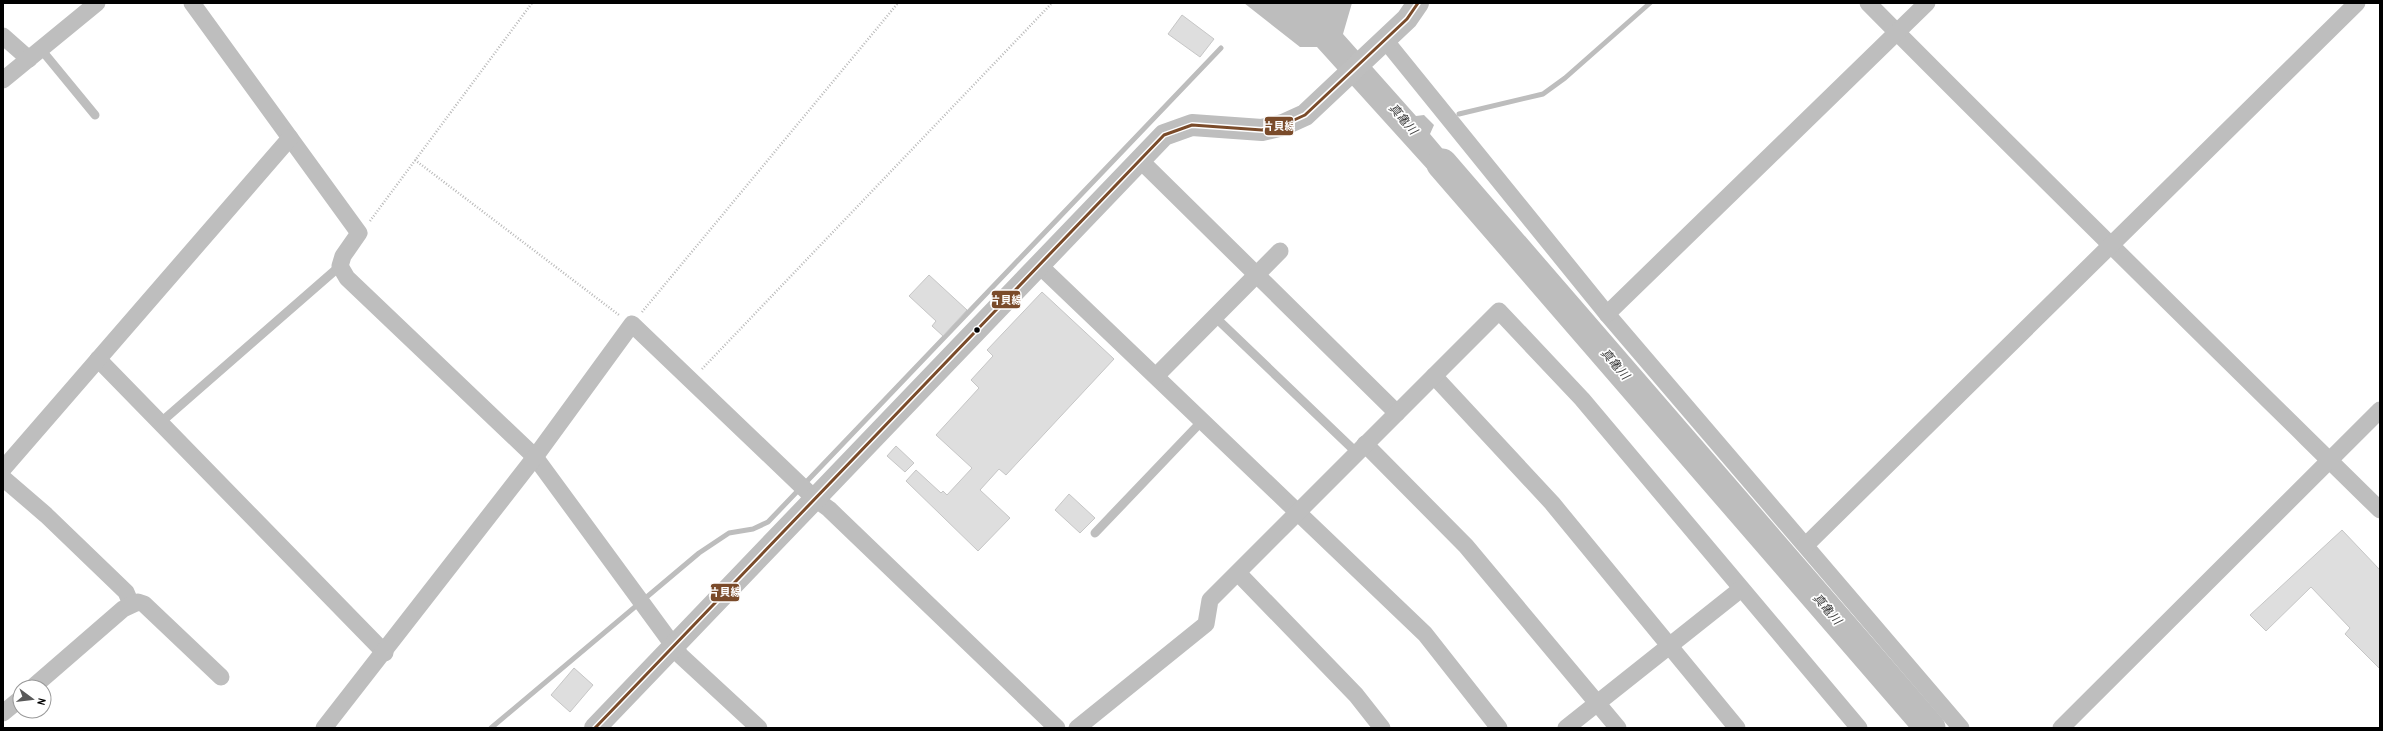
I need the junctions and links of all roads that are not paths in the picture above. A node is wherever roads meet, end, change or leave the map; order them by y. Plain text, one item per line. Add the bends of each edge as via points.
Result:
1 (192, 3) edge
2 (1418, 3) edge
3 (1868, 3) edge
4 (1927, 3) edge
5 (2356, 3) edge
6 (93, 4) edge
7 (1897, 33) junction
8 (3, 36) edge
9 (1385, 40) junction
10 (46, 45) junction
11 (29, 59) junction
12 (3, 80) edge
13 (95, 115) dead end
14 (290, 138) junction
15 (1140, 160) junction
16 (2109, 244) junction
17 (1280, 251) dead end
18 (340, 266) junction
19 (1040, 266) junction
20 (1257, 274) junction
21 (1607, 314) junction
22 (1215, 317) junction
23 (98, 359) junction
24 (1156, 376) junction
25 (1434, 376) junction
26 (2380, 410) edge
27 (1397, 412) junction
28 (1202, 420) junction
29 (160, 423) junction
30 (1361, 449) junction
31 (535, 457) junction
32 (2329, 460) junction
33 (3, 469) edge
34 (3, 478) edge
35 (806, 490) junction
36 (2380, 510) edge
37 (1298, 512) junction
38 (1095, 533) dead end
39 (1806, 545) junction
40 (1238, 573) junction
41 (1741, 589) junction
42 (131, 604) junction
43 (672, 645) junction
44 (1670, 645) junction
45 (385, 653) junction
46 (221, 677) dead end
47 (42, 679) edge
48 (1597, 703) junction
49 (12, 706) edge
50 (3, 714) edge
51 (324, 728) edge
52 (595, 728) edge
53 (759, 728) edge
54 (1057, 728) edge
55 (1077, 728) edge
56 (1382, 728) edge
57 (1499, 728) edge
58 (1566, 728) edge
59 (1618, 728) edge
60 (1737, 728) edge
61 (1859, 728) edge
62 (1961, 728) edge
63 (2061, 728) edge

1 - 14 street
2 - 9 main road via 1407,19
3 - 7 street
4 - 7 street
5 - 16 street
6 - 10 street
7 - 16 street
7 - 21 street
8 - 11 street
9 - 15 main road via 1305,115 1283,125 1262,130 1192,125 1179,128 1164,135
9 - 21 street
10 - 11 street
10 - 13 lane via 44,53
11 - 12 street
14 - 18 street via 359,233 343,256
14 - 23 street
15 - 19 main road
15 - 20 street
16 - 32 street
16 - 39 street
17 - 20 street
18 - 29 lane
18 - 31 street via 347,278
19 - 24 street
19 - 35 main road
20 - 22 street
20 - 27 street
21 - 39 street
22 - 24 street
22 - 30 lane
23 - 29 street
23 - 33 street
24 - 28 street
25 - 27 street
25 - 41 street via 1499,311 1582,399
25 - 44 street via 1552,503
26 - 32 street
27 - 30 street
28 - 37 street
28 - 38 lane
29 - 45 street
30 - 37 street
30 - 48 street via 1466,546
31 - 35 street via 632,324
31 - 43 street
31 - 45 street
32 - 36 street
32 - 63 street
34 - 42 street via 46,515 126,592
35 - 43 main road
35 - 54 street via 829,509
37 - 40 street
37 - 57 street via 1426,634
39 - 62 street
40 - 55 street via 1210,600 1206,624
40 - 56 street via 1356,694
41 - 44 street
41 - 61 street
42 - 46 street via 144,604
42 - 47 street
43 - 52 main road
43 - 53 street
44 - 48 street
44 - 60 street
45 - 51 street
48 - 58 street
48 - 59 street
49 - 50 street

